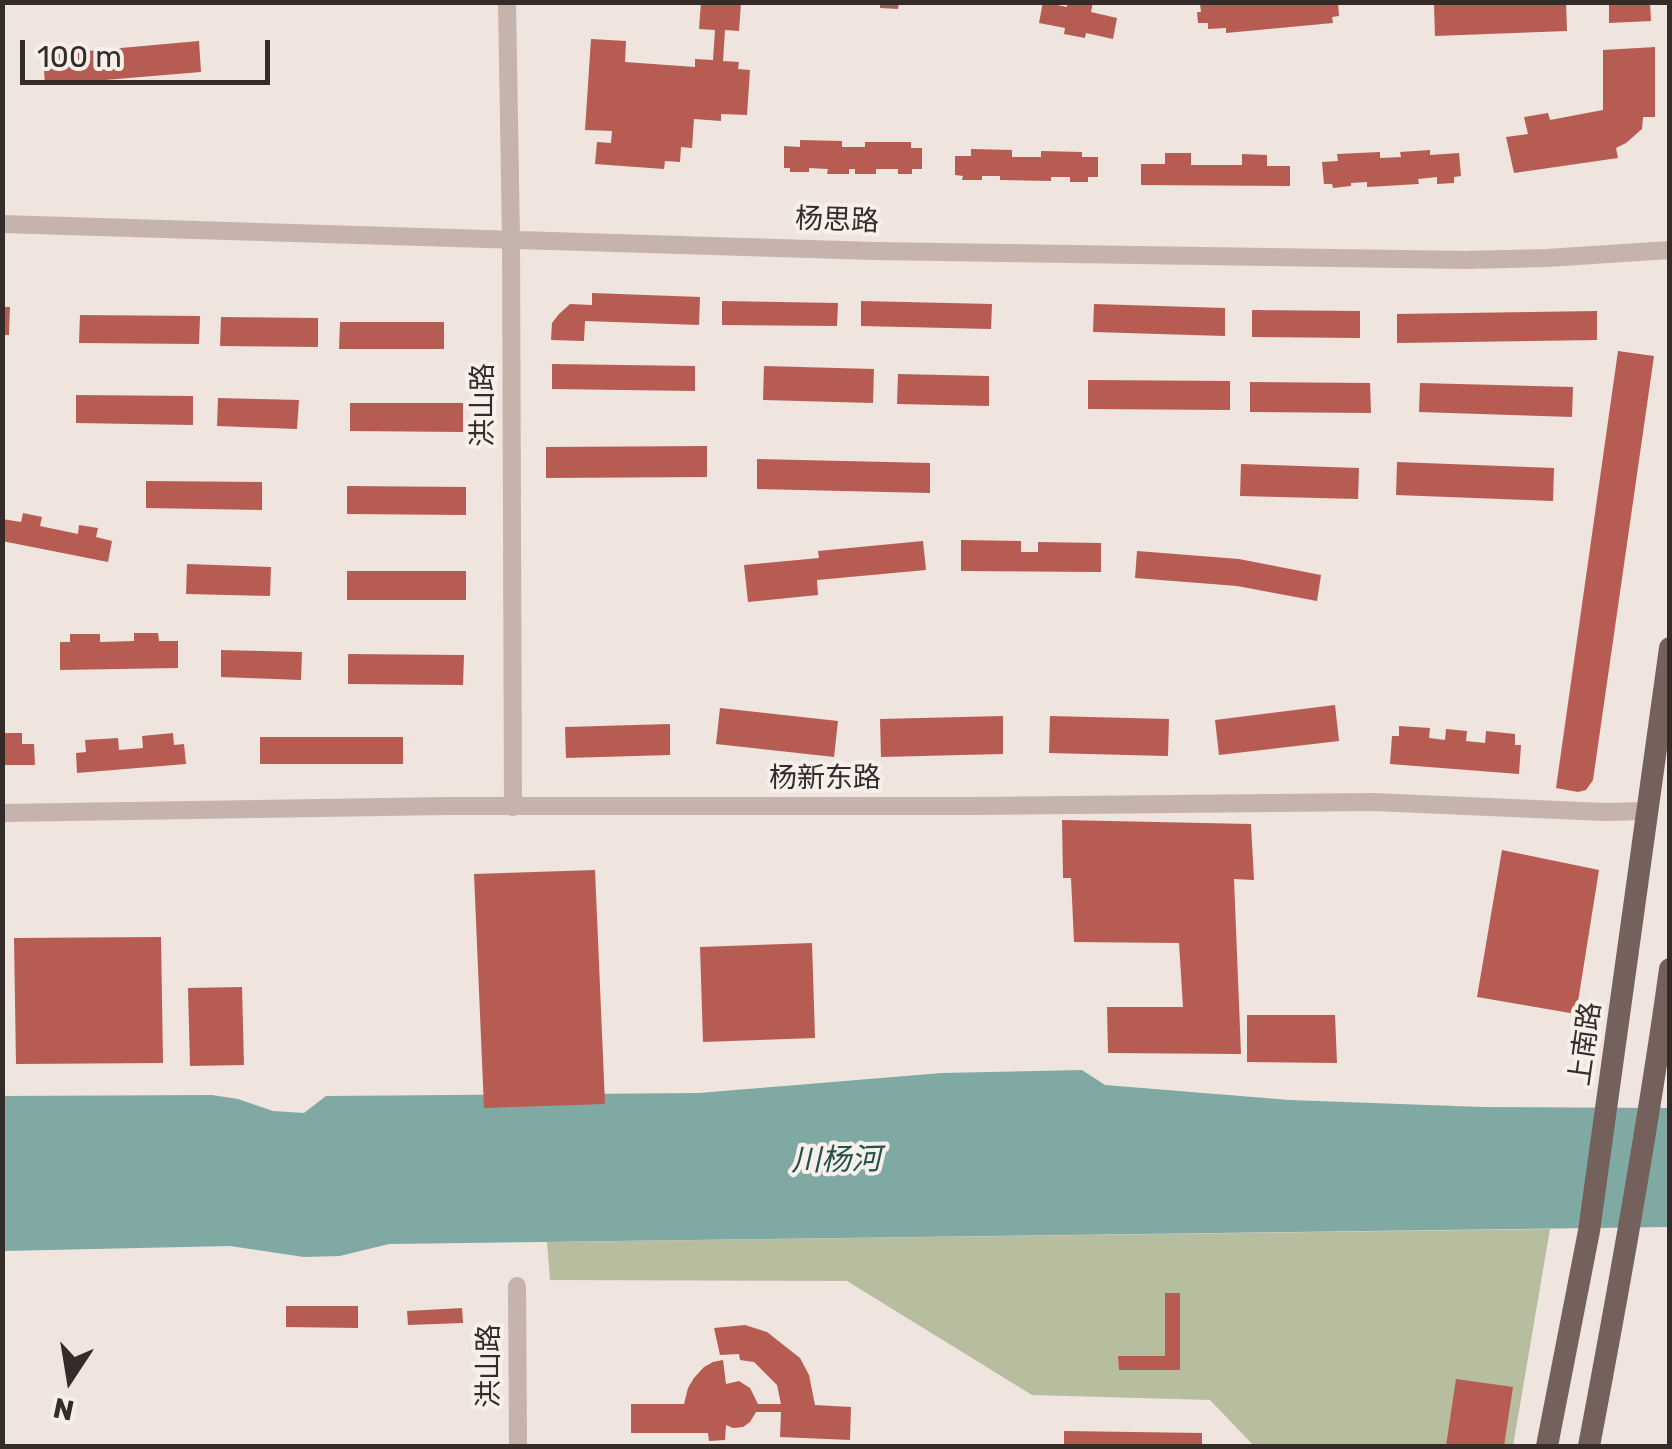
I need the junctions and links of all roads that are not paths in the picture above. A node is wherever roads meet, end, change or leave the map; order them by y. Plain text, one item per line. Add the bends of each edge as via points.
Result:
1 (507, 2) edge
2 (2, 224) edge
3 (511, 239) junction
4 (1670, 250) edge
5 (1670, 648) edge
6 (513, 806) junction
7 (1647, 812) junction
8 (2, 813) edge
9 (1670, 969) edge
10 (518, 1286) dead end
11 (518, 1446) edge
12 (1548, 1446) edge
13 (1590, 1446) edge

1 - 3 street, 洪山路
2 - 3 street, 杨思路
3 - 4 street, 杨思路 via 1466,260
3 - 6 street, 洪山路
5 - 7 main road, 上南路
6 - 7 street, 杨新东路 via 1373,802
6 - 8 street, 杨新东路
7 - 12 main road, 上南路 via 1589,1231
9 - 13 main road
10 - 11 street, 洪山路

